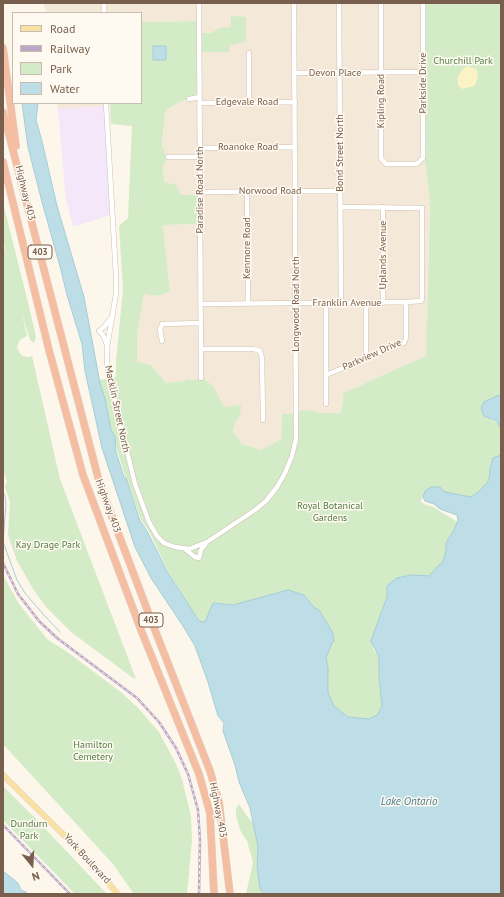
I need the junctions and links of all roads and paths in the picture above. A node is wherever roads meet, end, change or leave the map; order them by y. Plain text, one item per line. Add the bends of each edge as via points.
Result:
1 (199, 3) edge
2 (294, 3) edge
3 (339, 3) edge
4 (381, 3) edge
5 (423, 3) edge
6 (3, 48) edge
7 (248, 52) dead end
8 (423, 72) junction
9 (295, 73) junction
10 (340, 73) junction
11 (381, 73) junction
12 (200, 97) junction
13 (189, 99) dead end
14 (249, 102) junction
15 (295, 102) junction
16 (200, 103) junction
17 (106, 104) edge
18 (3, 112) edge
19 (295, 147) junction
20 (200, 148) junction
21 (200, 157) junction
22 (168, 158) dead end
23 (3, 162) edge
24 (420, 162) joint
25 (19, 170) junction
26 (3, 180) edge
27 (295, 191) junction
28 (340, 191) junction
29 (200, 192) junction
30 (247, 192) junction
31 (340, 207) junction
32 (382, 207) junction
33 (15, 215) junction
34 (406, 302) junction
35 (296, 303) junction
36 (326, 303) junction
37 (341, 303) junction
38 (366, 303) junction
39 (383, 303) junction
40 (201, 304) junction
41 (248, 304) junction
42 (113, 316) junction
43 (201, 323) junction
44 (162, 341) dead end
45 (107, 347) junction
46 (201, 349) junction
47 (366, 358) junction
48 (326, 375) junction
49 (201, 378) dead end
50 (326, 404) dead end
51 (263, 420) dead end
52 (207, 542) junction
53 (184, 549) junction
54 (3, 774) edge
55 (118, 894) edge
56 (214, 894) edge
57 (230, 894) edge

1 - 12 street, Paradise Road North
2 - 9 street, Longwood Road North
3 - 10 street, Bond Street North
4 - 11 street, Kipling Road
5 - 8 street, Parkside Drive
6 - 25 highway
7 - 14 street
8 - 11 street, Devon Place
8 - 24 street, Parkside Drive via 423,158
9 - 10 street, Devon Place
9 - 15 street, Longwood Road North
10 - 11 street, Devon Place
10 - 28 street, Bond Street North
11 - 24 street, Kipling Road via 382,158 386,164
12 - 13 street
12 - 16 street, Paradise Road North
14 - 15 street, Edgevale Road
14 - 16 street, Edgevale Road
15 - 19 street, Longwood Road North
16 - 20 street, Paradise Road North
17 - 42 street, Macklin Street North via 116,276
18 - 25 highway, Highway 403 / 403
19 - 20 street, Roanoke Road
19 - 27 street, Longwood Road North
20 - 21 street, Paradise Road North
21 - 22 street
21 - 29 street, Paradise Road North
23 - 33 highway, Highway 403 / 403
25 - 57 highway, Highway 403 / 403 via 100,485 210,771 219,802
26 - 33 highway
27 - 28 street, Norwood Road
27 - 30 street, Norwood Road
27 - 35 street, Longwood Road North
28 - 31 street, Bond Street North
29 - 30 street, Norwood Road
29 - 40 street, Paradise Road North
30 - 41 street, Kenmore Road
31 - 32 street
31 - 37 street, Bond Street North
32 - 34 street, Franklin Avenue via 422,208 421,301
32 - 39 street, Uplands Avenue
33 - 56 highway, Highway 403 / 403 via 83,475 141,630 200,774 210,813
34 - 39 street, Franklin Avenue
34 - 47 street, Parkview Drive via 405,342
35 - 36 street, Franklin Avenue
35 - 41 street, Franklin Avenue
35 - 52 street, Longwood Road North via 296,439 290,462 282,480 266,500
36 - 37 street, Franklin Avenue
36 - 48 street
37 - 38 street, Franklin Avenue
38 - 39 street, Franklin Avenue
38 - 47 street
40 - 41 street, Franklin Avenue
40 - 43 street, Paradise Road North
42 - 45 street, Macklin Street North
42 - 45 street via 99,331
43 - 44 street via 162,324
43 - 46 street, Paradise Road North
45 - 53 street, Macklin Street North via 109,377 120,427 135,484 149,522 164,543
46 - 49 street, Paradise Road North
46 - 51 street via 260,351
47 - 48 street, Parkview Drive
48 - 50 street
52 - 53 street, Longwood Road North
52 - 53 street, Macklin Street North via 199,558
54 - 55 main road, York Boulevard via 85,856

